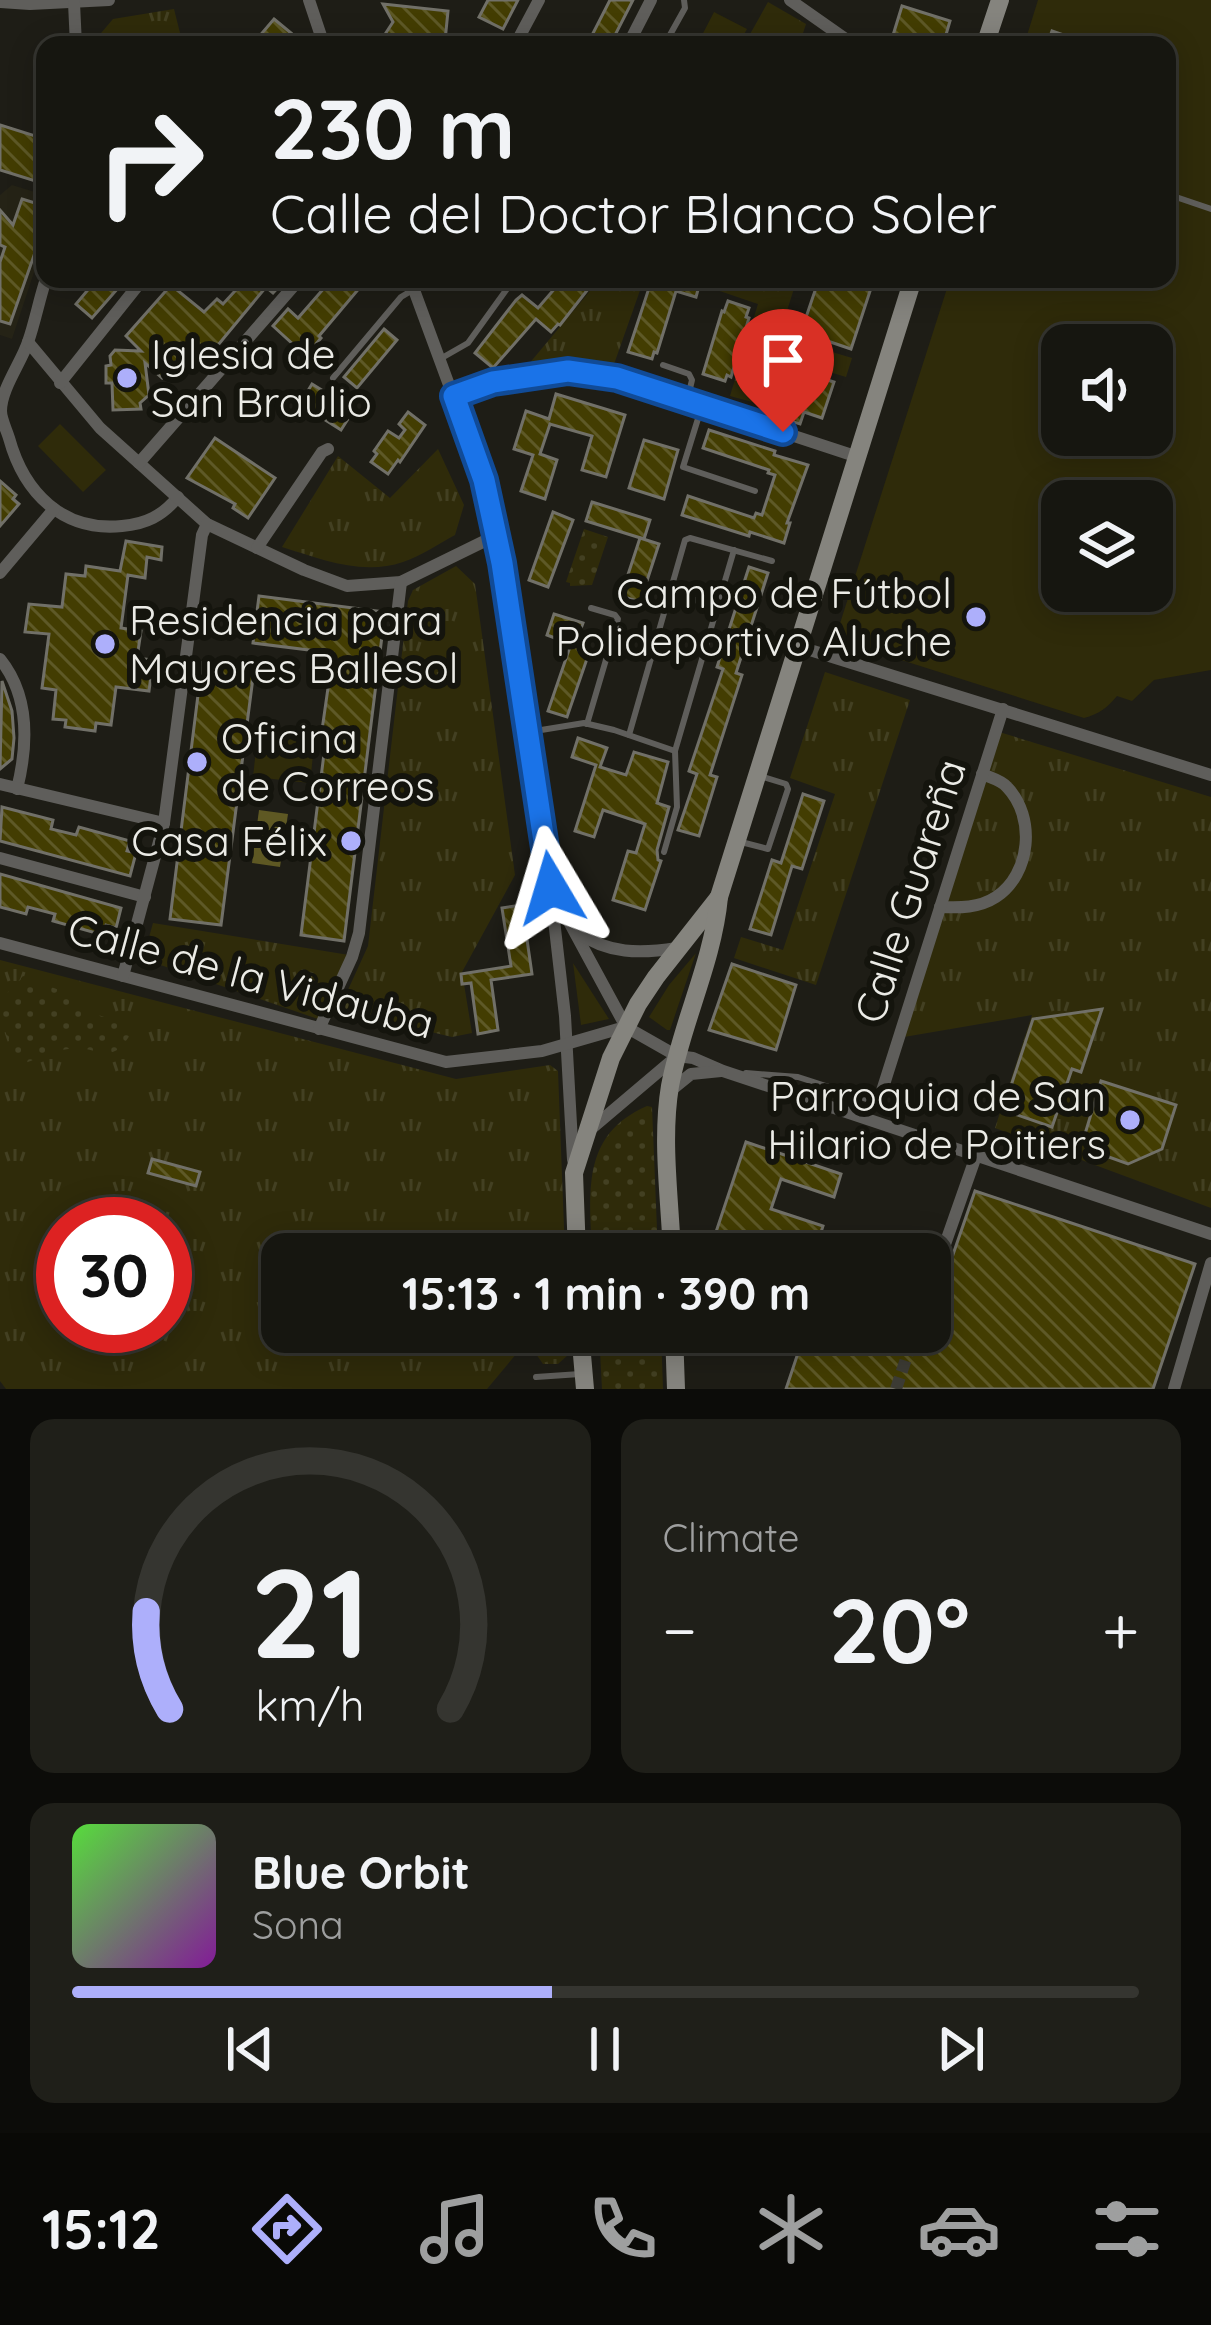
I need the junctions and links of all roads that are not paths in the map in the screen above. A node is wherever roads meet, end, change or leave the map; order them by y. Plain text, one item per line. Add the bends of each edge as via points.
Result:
1 (110, 0) edge
2 (309, 0) edge
3 (538, 0) edge
4 (651, 0) edge
5 (684, 0) edge
6 (790, 0) edge
7 (1000, 0) edge
8 (0, 2) edge
9 (74, 3) junction
10 (76, 36) edge
11 (321, 36) edge
12 (520, 36) edge
13 (633, 36) edge
14 (669, 36) edge
15 (841, 36) edge
16 (989, 36) edge
17 (1176, 197) edge
18 (1211, 209) edge
19 (43, 288) edge
20 (136, 288) edge
21 (292, 288) edge
22 (409, 288) edge
23 (413, 288) edge
24 (508, 288) edge
25 (910, 288) edge
26 (28, 342) junction
27 (440, 359) junction
28 (663, 365) dead end
29 (333, 378) dead end
30 (60, 383) junction
31 (454, 396) junction
32 (687, 401) junction
33 (702, 406) junction
34 (1, 411) edge
35 (328, 448) dead end
36 (857, 457) junction
37 (139, 464) junction
38 (755, 490) dead end
39 (178, 497) junction
40 (54, 509) junction
41 (207, 524) junction
42 (497, 536) junction
43 (256, 548) junction
44 (734, 550) junction
45 (772, 561) dead end
46 (0, 573) edge
47 (401, 582) junction
48 (669, 593) junction
49 (717, 606) junction
50 (591, 608) dead end
51 (797, 646) junction
52 (0, 659) edge
53 (1003, 709) junction
54 (587, 724) junction
55 (529, 732) junction
56 (629, 735) junction
57 (675, 751) junction
58 (982, 774) junction
59 (757, 775) junction
60 (1211, 775) edge
61 (0, 784) edge
62 (16, 789) junction
63 (164, 823) junction
64 (736, 841) junction
65 (664, 852) dead end
66 (0, 858) edge
67 (551, 888) junction
68 (145, 897) junction
69 (719, 897) junction
70 (940, 907) junction
71 (571, 927) junction
72 (0, 943) edge
73 (678, 948) junction
74 (123, 976) junction
75 (626, 1027) junction
76 (319, 1029) junction
77 (566, 1043) junction
78 (676, 1056) junction
79 (723, 1071) junction
80 (640, 1089) junction
81 (669, 1098) junction
82 (884, 1100) joint
83 (585, 1134) junction
84 (976, 1156) junction
85 (574, 1173) junction
86 (576, 1233) edge
87 (672, 1233) edge
88 (949, 1233) edge
89 (1211, 1234) edge
90 (1211, 1263) edge
91 (582, 1353) edge
92 (675, 1353) edge
93 (536, 1377) dead end
94 (586, 1384) edge
95 (676, 1389) edge
96 (1174, 1389) edge

1 - 9 street
2 - 11 street
3 - 12 street
4 - 13 street
5 - 14 lane
6 - 15 street
7 - 16 street
8 - 9 street
9 - 10 street
17 - 18 lane
19 - 26 street
20 - 30 street
21 - 37 street
22 - 29 lane
23 - 27 street
24 - 27 lane via 468,343
25 - 36 street
26 - 30 street
26 - 34 street
27 - 31 street
28 - 32 lane via 689,374
30 - 37 street
31 - 32 street via 568,371
31 - 42 street
32 - 33 street
33 - 36 street
33 - 38 lane via 683,467
34 - 40 street via 22,476
35 - 43 street
36 - 51 street
37 - 39 street
39 - 40 street via 143,524 100,528
39 - 41 street
40 - 46 street
41 - 43 street
41 - 63 street
42 - 47 street
42 - 55 street
43 - 47 street via 347,586
44 - 45 lane
44 - 48 lane via 689,538
44 - 49 lane
47 - 76 street via 358,932
48 - 49 lane
48 - 56 lane
49 - 57 lane
50 - 54 lane via 618,619
51 - 53 street
51 - 59 street
52 - 62 street via 24,717
53 - 58 street, Calle Guareña
53 - 60 street
54 - 55 lane
54 - 56 lane
55 - 67 street
56 - 57 lane
57 - 65 lane via 677,806
58 - 70 street, Calle Guareña
58 - 70 street via 1005,783 1019,803 1024,859 994,899
59 - 64 street
59 - 64 lane via 789,786 776,827 768,849
61 - 62 street
62 - 63 street
63 - 68 street
64 - 69 street
66 - 68 street
67 - 71 street
67 - 77 street
68 - 74 street
69 - 73 street
69 - 78 street
70 - 82 street, Calle Guareña
71 - 73 street via 623,952
71 - 75 street
72 - 74 street, Calle de la Vidauba
73 - 75 street
74 - 76 street, Calle de la Vidauba
75 - 77 street, Calle de la Vidauba
75 - 78 street
75 - 83 street
76 - 77 street, Calle de la Vidauba via 446,1062
77 - 85 street
78 - 79 street
78 - 80 street
78 - 81 street
79 - 81 street via 691,1074
79 - 82 lane via 798,1077
79 - 84 street
80 - 81 street
80 - 83 street
81 - 87 street
83 - 85 street
84 - 88 street
84 - 89 street
85 - 86 street
90 - 96 street
91 - 94 street
92 - 95 street
93 - 94 lane

